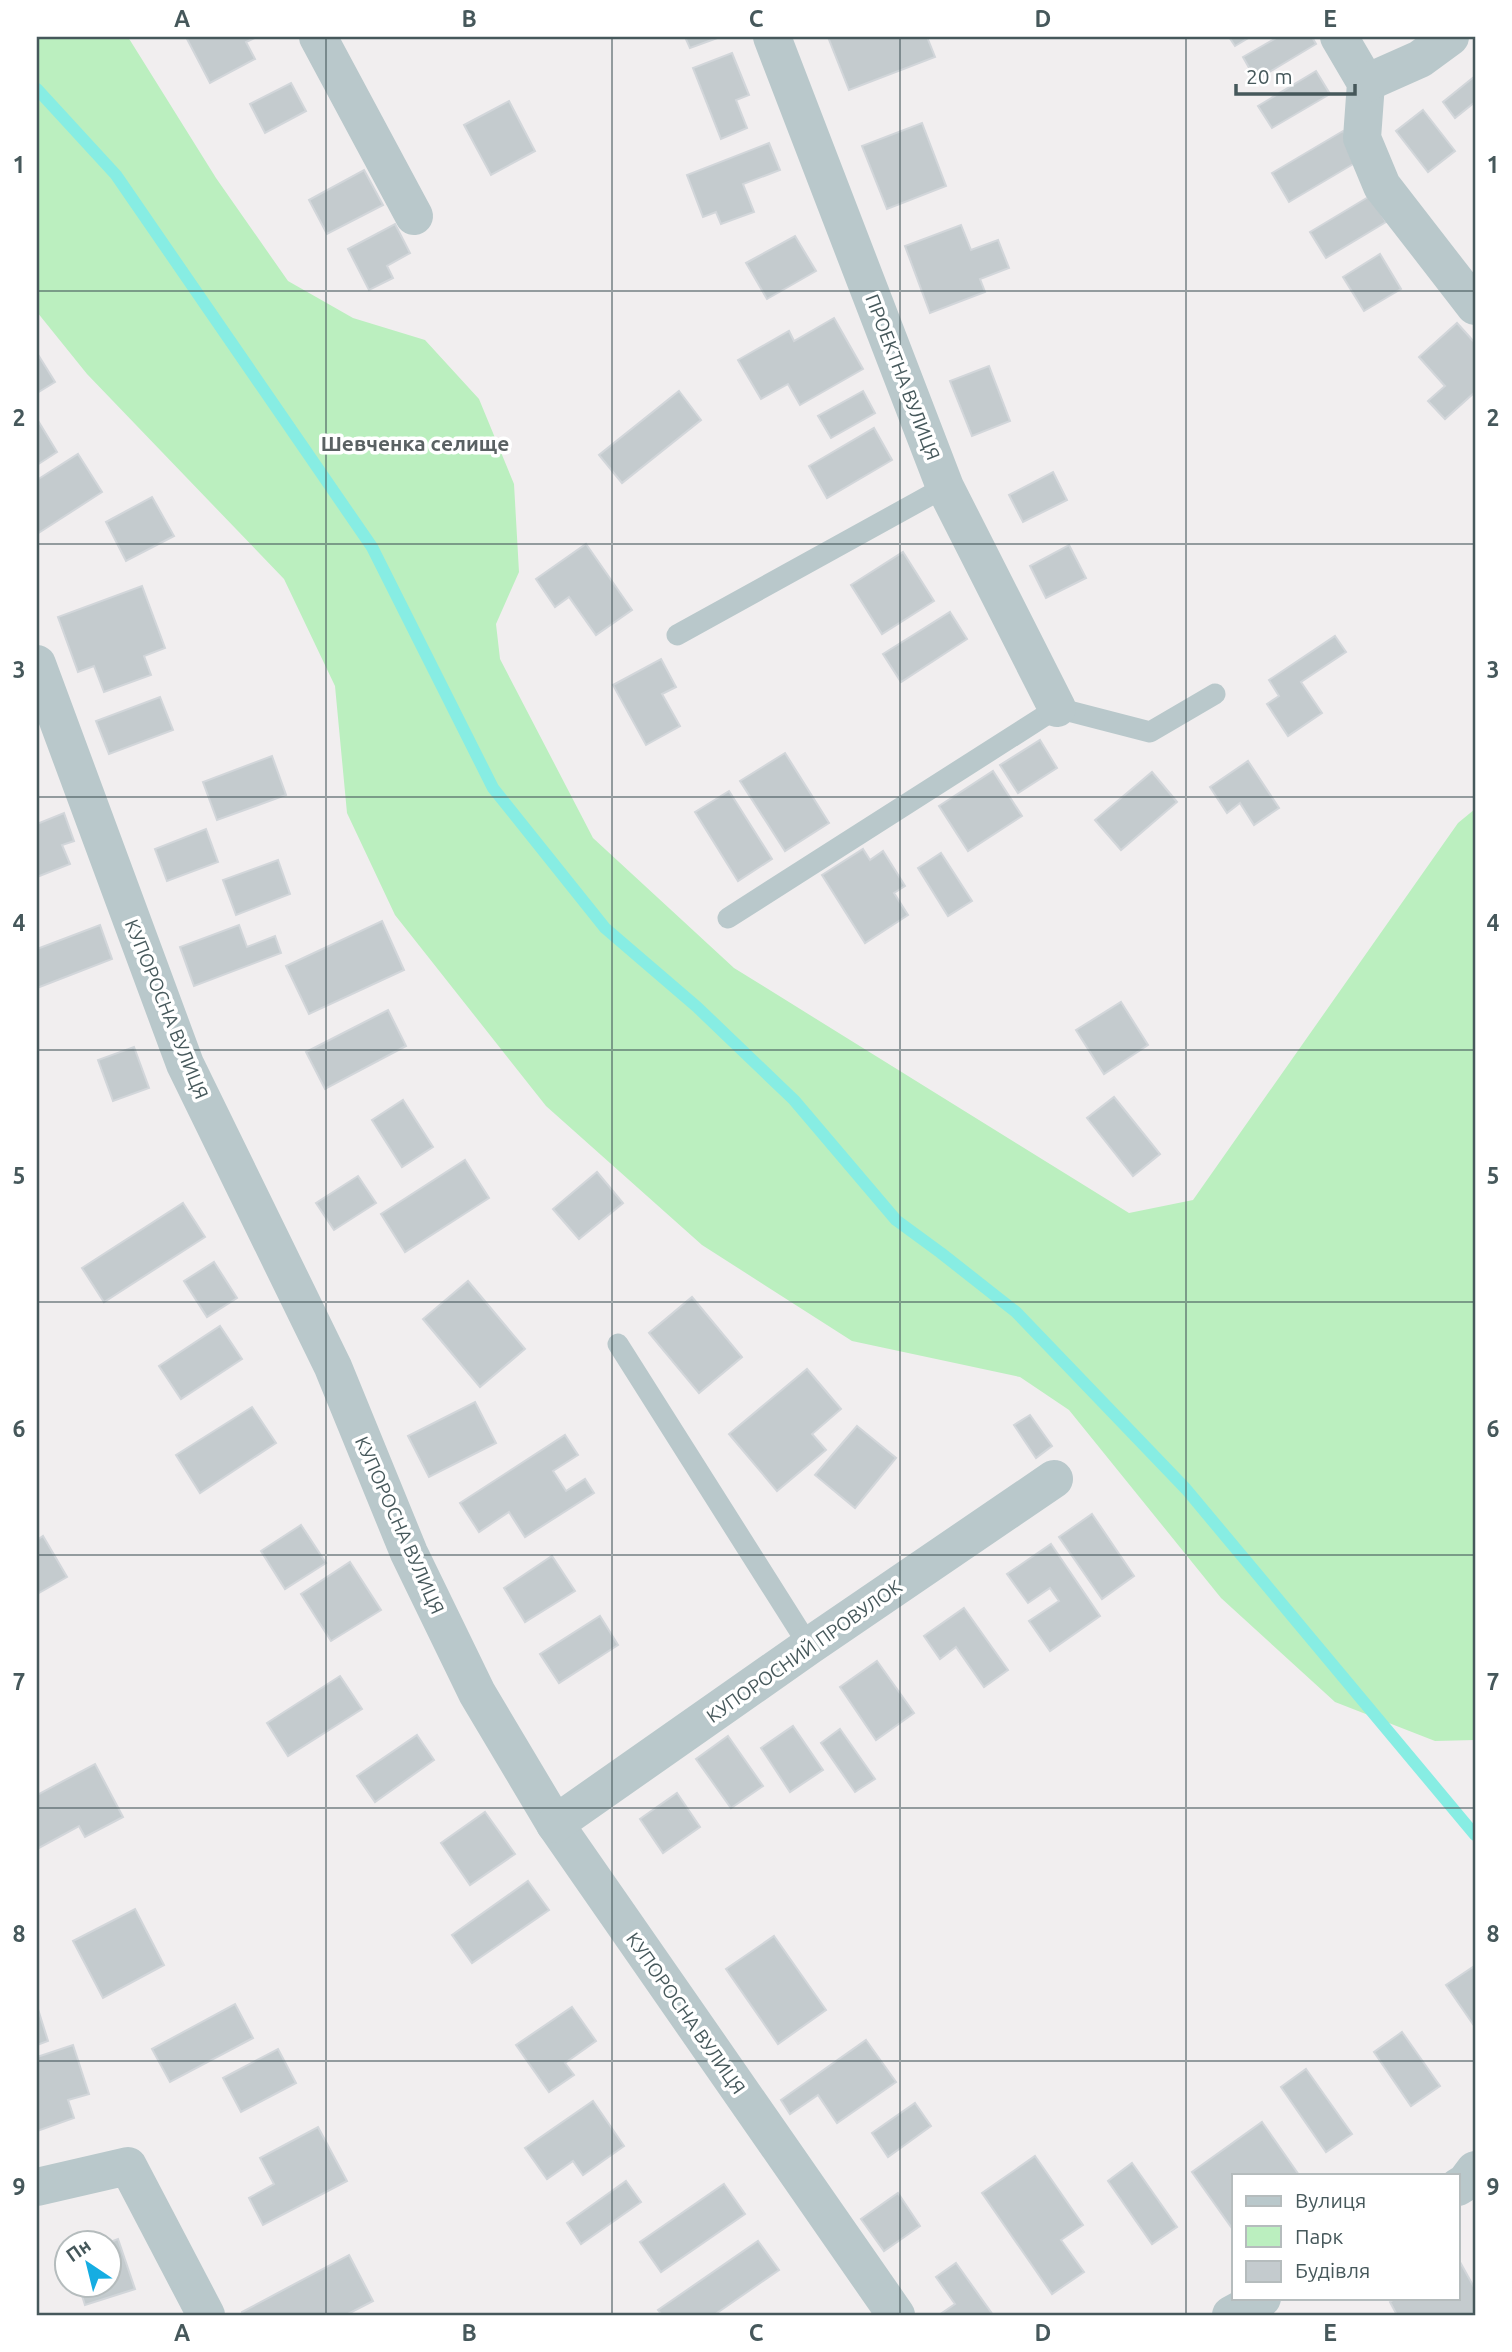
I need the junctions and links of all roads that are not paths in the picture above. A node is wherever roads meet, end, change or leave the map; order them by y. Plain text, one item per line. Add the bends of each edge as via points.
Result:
1 (318, 37) edge
2 (772, 37) edge
3 (1339, 37) edge
4 (1450, 37) edge
5 (1366, 83) junction
6 (414, 216) dead end
7 (1475, 306) edge
8 (945, 487) junction
9 (677, 635) dead end
10 (37, 664) edge
11 (1215, 694) dead end
12 (1056, 708) junction
13 (728, 918) dead end
14 (618, 1344) dead end
15 (1054, 1479) dead end
16 (809, 1646) junction
17 (555, 1824) junction
18 (37, 2187) edge
19 (1258, 2300) edge
20 (206, 2315) edge
21 (896, 2315) edge
22 (1231, 2315) edge

1 - 6 street
2 - 8 street, ПРОЕКТНА ВУЛИЦЯ
3 - 5 street
4 - 5 street via 1420,59
5 - 7 street via 1362,138 1382,186
8 - 9 lane
8 - 12 street, ПРОЕКТНА ВУЛИЦЯ
10 - 17 street, КУПОРОСНА ВУЛИЦЯ via 185,1064 333,1367 414,1565 477,1693
11 - 12 lane via 1150,732
12 - 13 lane
14 - 16 lane
15 - 16 street, КУПОРОСНИЙ ПРОВУЛОК
16 - 17 street, КУПОРОСНИЙ ПРОВУЛОК
17 - 21 street, КУПОРОСНА ВУЛИЦЯ
18 - 20 street via 128,2166
19 - 22 street

